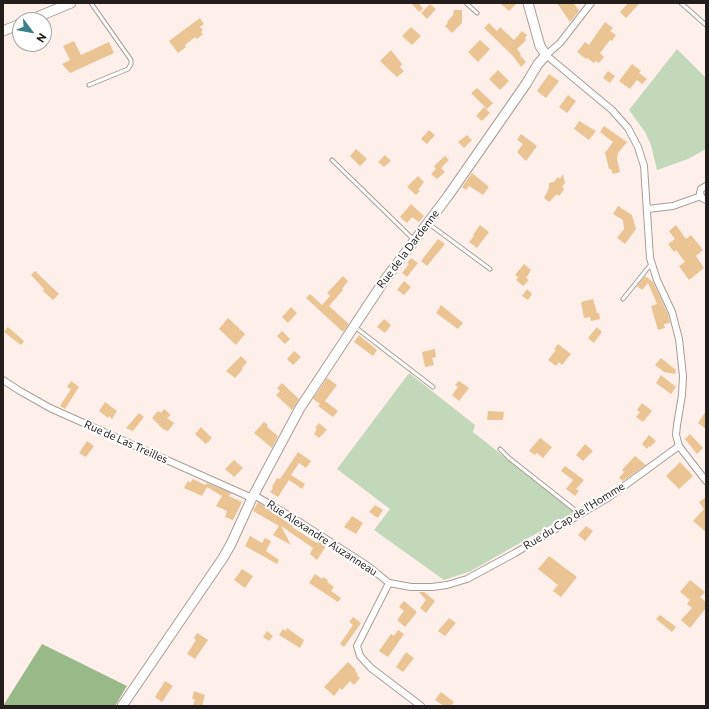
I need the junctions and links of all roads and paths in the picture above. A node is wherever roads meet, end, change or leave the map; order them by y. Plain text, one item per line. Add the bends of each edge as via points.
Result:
1 (71, 3) edge
2 (91, 3) edge
3 (466, 3) edge
4 (528, 3) edge
5 (591, 3) edge
6 (681, 3) edge
7 (49, 12) edge
8 (477, 13) dead end
9 (706, 25) edge
10 (546, 54) junction
11 (89, 85) dead end
12 (332, 160) dead end
13 (706, 186) edge
14 (701, 196) junction
15 (706, 200) edge
16 (647, 209) junction
17 (428, 223) junction
18 (414, 241) junction
19 (652, 263) junction
20 (490, 269) dead end
21 (623, 299) dead end
22 (354, 326) junction
23 (3, 380) edge
24 (433, 387) dead end
25 (679, 446) junction
26 (500, 449) dead end
27 (706, 481) edge
28 (253, 496) junction
29 (580, 514) junction
30 (389, 583) junction
31 (122, 706) edge
32 (421, 706) edge

1 - 7 street
2 - 11 lane via 131,60 131,64 128,69
3 - 8 lane
4 - 10 street via 540,46
5 - 10 street via 560,43
6 - 9 lane
10 - 16 street via 612,110 628,128 644,166
10 - 17 street, Rue de la Dardenne
12 - 18 lane
13 - 14 street via 701,189
14 - 15 street
14 - 16 street via 673,206
16 - 19 street
17 - 18 street, Rue de la Dardenne
17 - 20 lane
18 - 22 street, Rue de la Dardenne
19 - 21 lane
19 - 25 street via 672,312 679,339 683,376 676,425
22 - 24 lane
22 - 28 street, Rue de la Dardenne via 300,408
23 - 28 street, Rue de Las Treilles via 57,411
25 - 27 street
25 - 29 street, Rue du Cap de l'Homme via 609,497
26 - 29 lane
28 - 30 street, Rue Alexandre Auzanneau via 295,519 368,566
28 - 31 street, Rue de la Dardenne via 224,558
29 - 30 street, Rue du Cap de l'Homme via 468,579 432,587
30 - 32 street via 357,646 360,656 372,668

